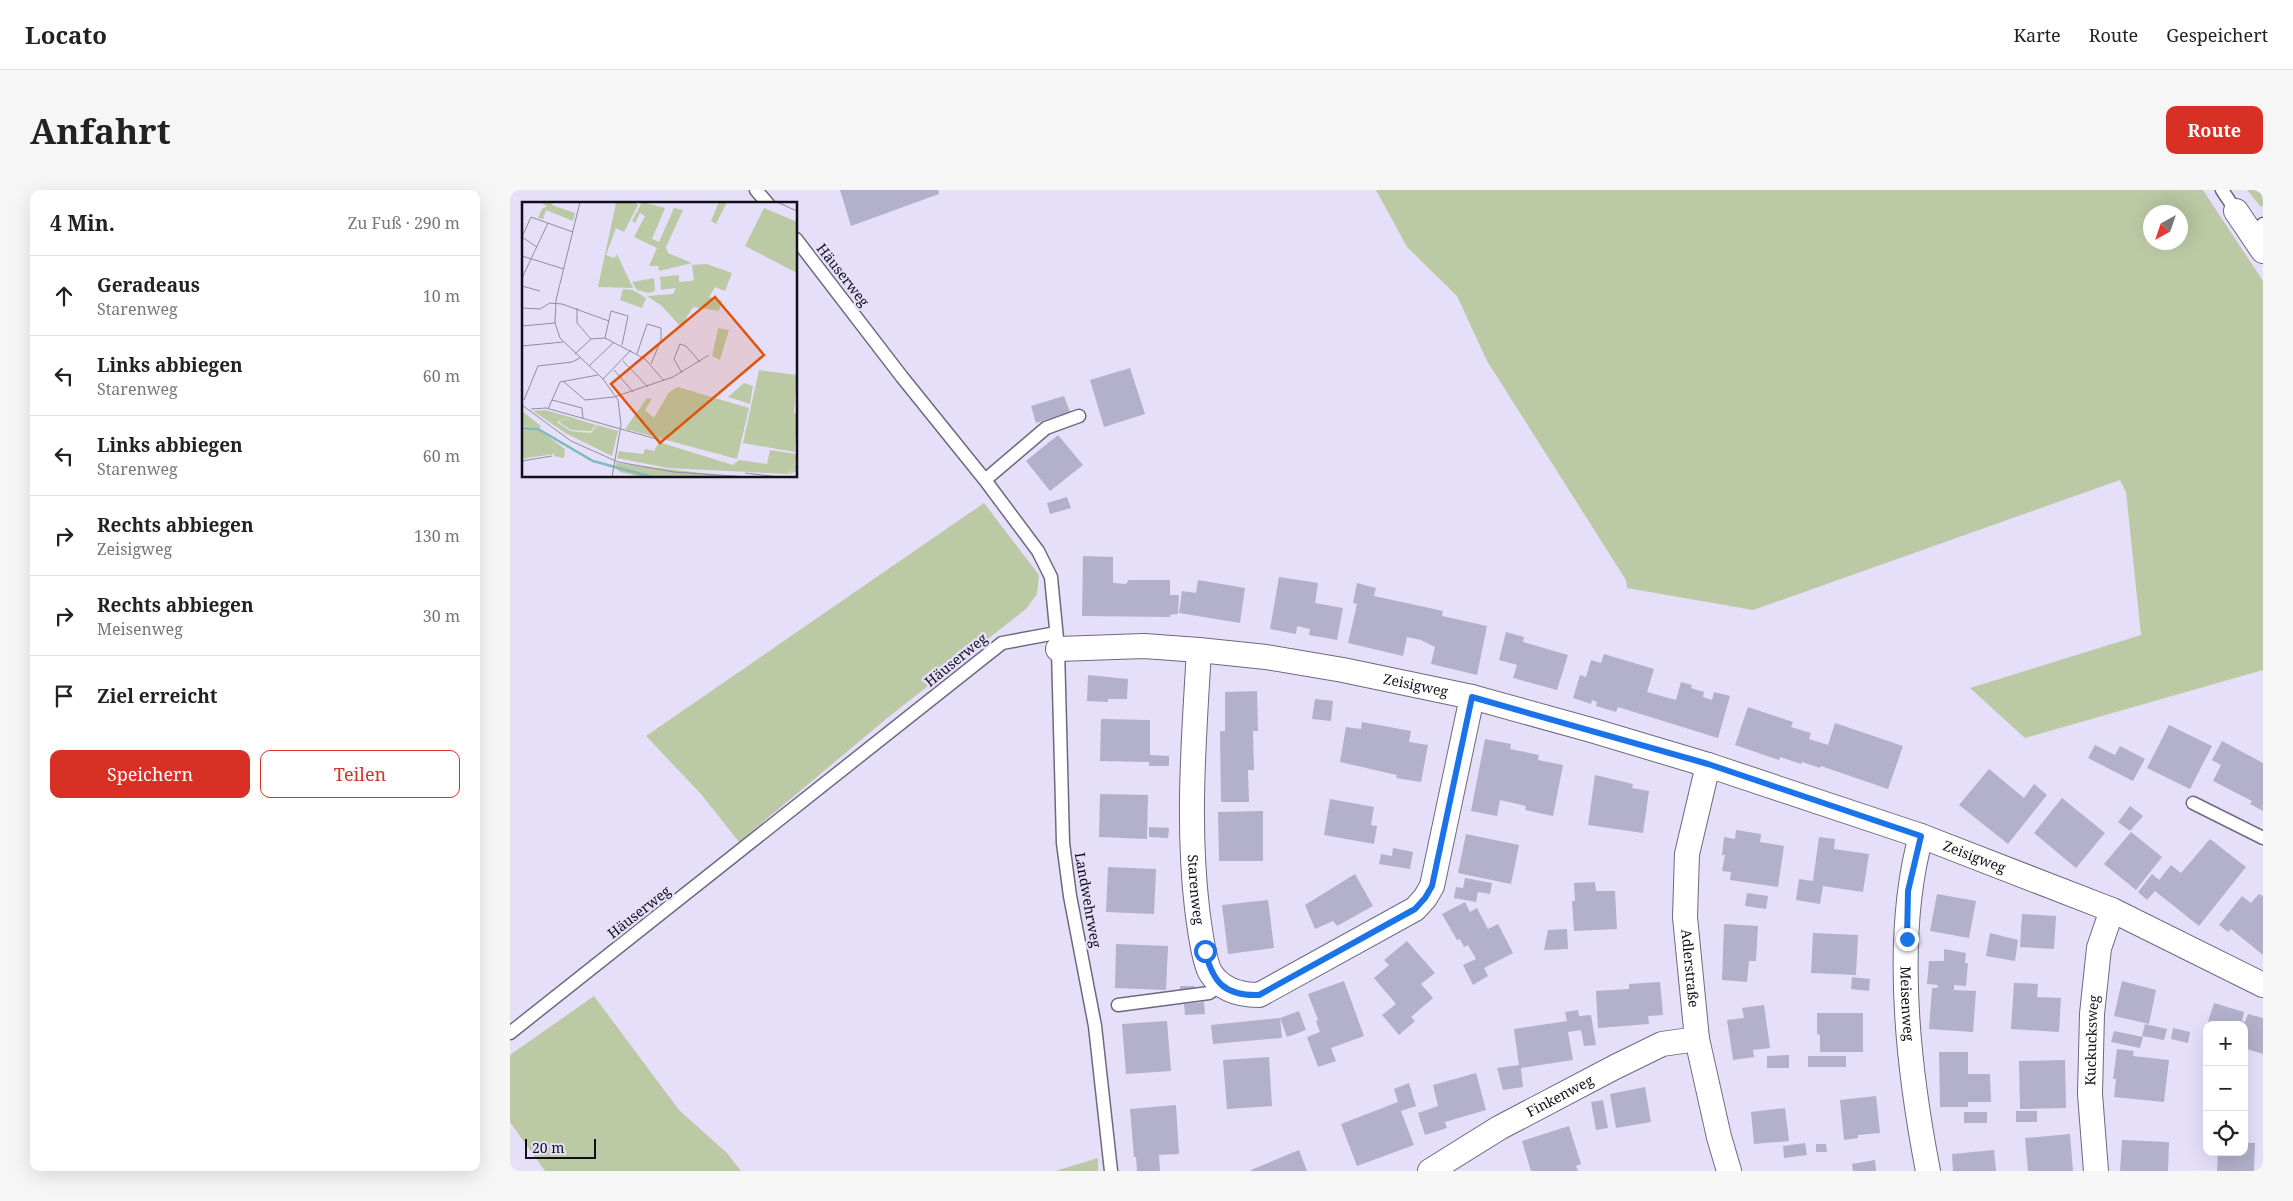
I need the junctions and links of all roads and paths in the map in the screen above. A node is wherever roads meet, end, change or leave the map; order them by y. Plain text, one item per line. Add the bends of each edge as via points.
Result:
1 (756, 190) edge
2 (2222, 190) edge
3 (766, 202) edge
4 (2236, 211) joint
5 (2259, 236) edge
6 (798, 243) edge
7 (1079, 416) dead end
8 (985, 480) junction
9 (1057, 641) junction
10 (1199, 650) junction
11 (1472, 697) junction
12 (1708, 764) junction
13 (2193, 803) dead end
14 (1921, 836) junction
15 (2263, 838) edge
16 (2112, 910) junction
17 (1221, 985) junction
18 (2263, 985) edge
19 (1118, 1005) dead end
20 (510, 1033) edge
21 (1697, 1039) junction
22 (1112, 1171) edge
23 (1430, 1171) edge
24 (1728, 1171) edge
25 (1928, 1171) edge
26 (2096, 1171) edge

1 - 3 lane
2 - 4 lane
4 - 5 street
6 - 8 lane, Häuserweg
7 - 8 lane via 1046,428
8 - 9 lane, Häuserweg via 1038,551 1051,577
9 - 10 street, Zeisigweg
9 - 20 lane, Häuserweg via 1002,643
9 - 22 lane, Landwehrweg via 1063,842 1070,896 1094,1017
10 - 11 street, Zeisigweg via 1343,670
10 - 17 street, Starenweg via 1192,773 1192,851 1199,928 1210,971
11 - 12 street, Zeisigweg
11 - 17 street via 1432,886 1425,898 1415,909 1259,995 1234,992
12 - 14 street, Zeisigweg
12 - 21 street, Adlerstraße via 1687,854 1685,884 1685,917
13 - 15 lane
14 - 16 street, Zeisigweg
14 - 25 street, Meisenweg via 1908,891 1906,989
16 - 18 street, Zeisigweg
16 - 26 street, Kuckucksweg via 2099,948 2092,1014 2090,1094
17 - 19 lane via 1209,993
21 - 23 street, Finkenweg via 1662,1044 1615,1067 1499,1128
21 - 24 street, Adlerstraße

